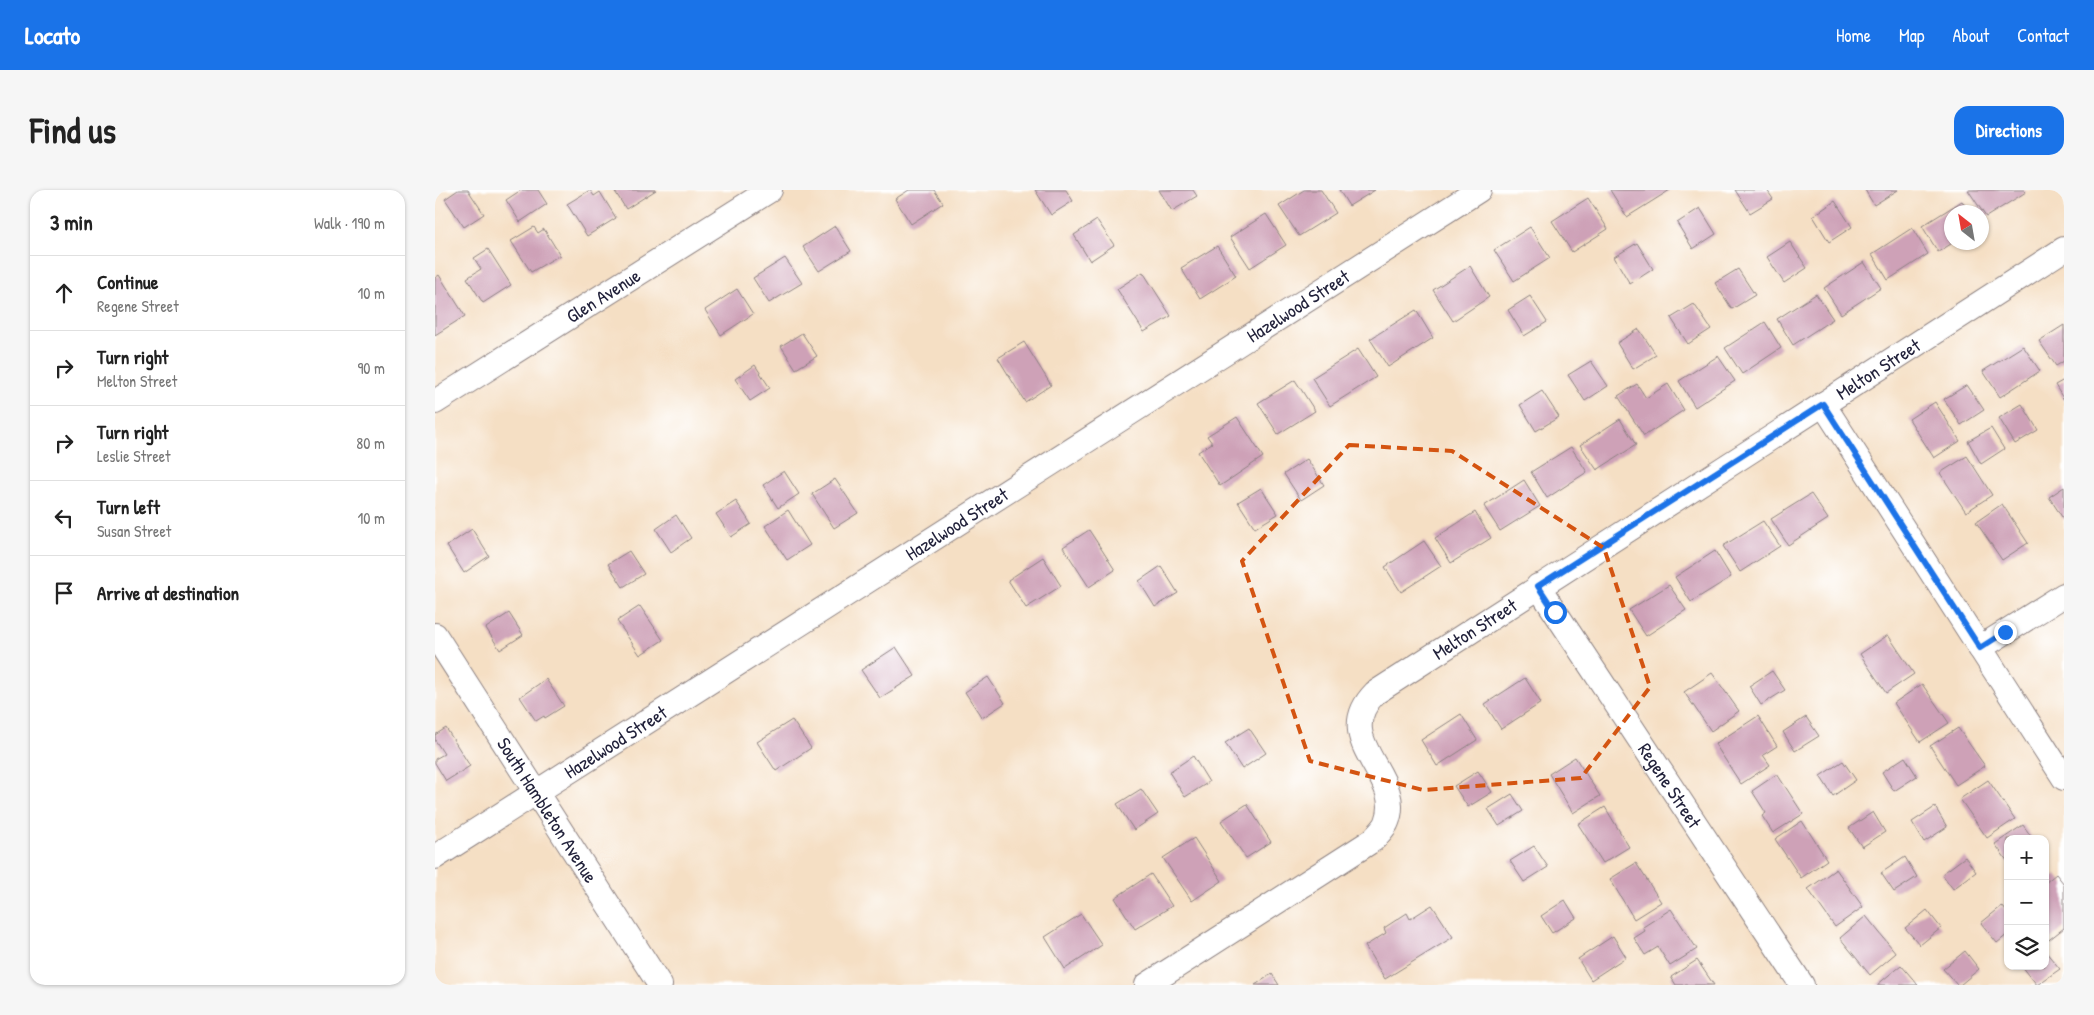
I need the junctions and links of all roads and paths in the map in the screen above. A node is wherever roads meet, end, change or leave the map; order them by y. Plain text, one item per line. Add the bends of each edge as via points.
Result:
1 (770, 190) edge
2 (1479, 190) edge
3 (2064, 249) edge
4 (435, 402) edge
5 (1823, 404) junction
6 (1538, 586) junction
7 (2064, 595) edge
8 (435, 635) edge
9 (1980, 648) junction
10 (2064, 778) edge
11 (537, 792) junction
12 (435, 857) edge
13 (660, 985) edge
14 (1147, 985) edge
15 (1801, 985) edge

1 - 4 street, Glen Avenue
2 - 11 street, Hazelwood Street
3 - 5 street, Melton Street
5 - 6 street, Melton Street
5 - 9 street
6 - 14 street, Melton Street via 1366,702 1361,715 1360,736 1384,782 1390,805 1387,822 1373,840
6 - 15 street, Regene Street
7 - 9 street
8 - 11 street, South Hambleton Avenue
9 - 10 street
11 - 12 street, Hazelwood Street
11 - 13 street, South Hambleton Avenue

